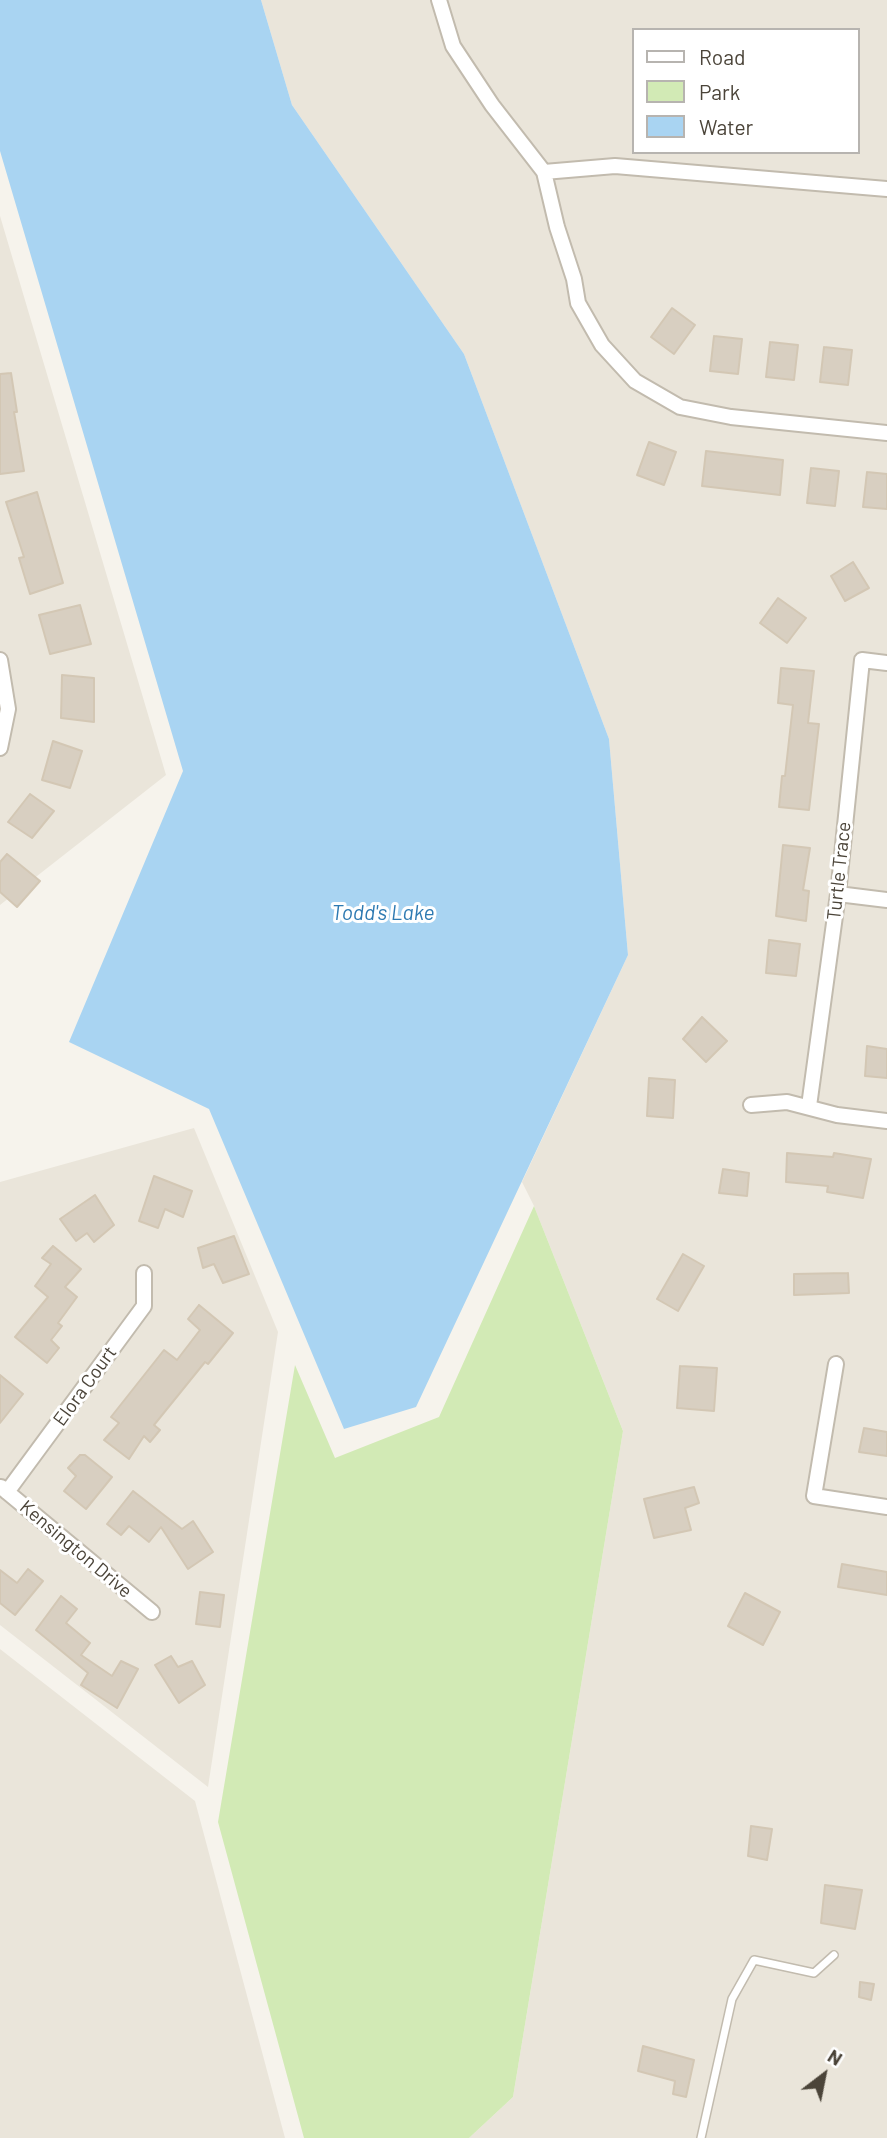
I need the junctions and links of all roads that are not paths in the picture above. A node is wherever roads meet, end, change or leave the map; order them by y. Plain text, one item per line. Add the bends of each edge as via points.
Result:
1 (439, 0) edge
2 (544, 172) junction
3 (887, 189) edge
4 (887, 433) edge
5 (0, 660) edge
6 (887, 663) edge
7 (0, 748) edge
8 (838, 894) junction
9 (887, 900) edge
10 (751, 1105) dead end
11 (809, 1106) junction
12 (887, 1121) edge
13 (145, 1273) dead end
14 (836, 1364) dead end
15 (4, 1489) edge
16 (887, 1507) edge
17 (152, 1612) dead end
18 (834, 1955) dead end
19 (701, 2138) edge

1 - 2 street via 453,46
2 - 3 street via 615,166
2 - 4 street via 578,303 602,345 635,381 680,407 731,417
5 - 7 street via 8,709
6 - 8 street, Turtle Trace via 862,660
8 - 9 street
8 - 11 street, Turtle Trace
10 - 11 street via 787,1102
11 - 12 street via 837,1115
13 - 15 street, Elora Court via 144,1306
14 - 16 street via 814,1496
15 - 17 street, Kensington Drive
18 - 19 lane via 814,1973 754,1960 732,1999

